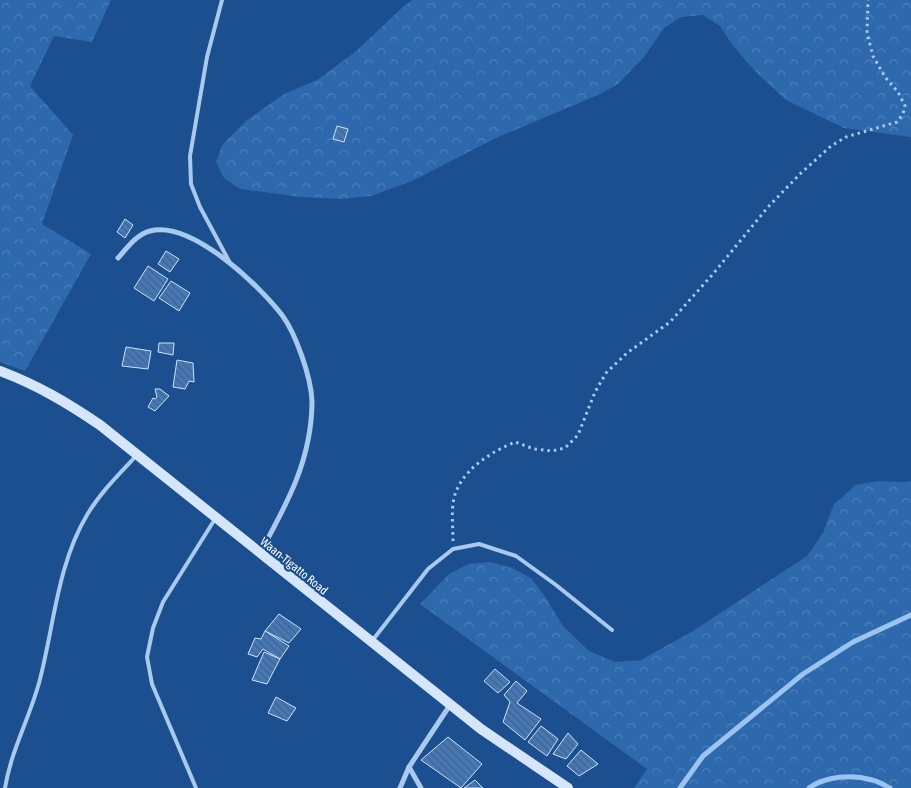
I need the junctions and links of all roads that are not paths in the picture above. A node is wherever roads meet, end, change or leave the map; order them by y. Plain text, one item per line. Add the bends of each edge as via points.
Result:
1 (222, 0) edge
2 (118, 258) dead end
3 (229, 261) junction
4 (0, 371) edge
5 (138, 455) junction
6 (216, 518) junction
7 (259, 554) junction
8 (612, 630) dead end
9 (370, 643) junction
10 (450, 705) junction
11 (409, 767) junction
12 (6, 788) edge
13 (196, 788) edge
14 (400, 788) edge
15 (421, 788) edge
16 (568, 788) edge

1 - 3 lane via 207,57 190,156 191,184
2 - 3 street via 148,231 162,229 182,234
3 - 7 street via 282,316 295,338 312,399 310,435 302,465 288,501
4 - 5 street, Waan-Tigatto Road via 62,400
5 - 6 street, Waan-Tigatto Road
5 - 12 lane via 101,495 87,514 76,538 66,564 38,685 8,768
6 - 7 street, Waan-Tigatto Road
6 - 13 lane via 163,602 147,657 152,684
7 - 9 street, Waan-Tigatto Road
8 - 9 lane via 516,556 479,544 453,549 428,569
9 - 10 street, Waan-Tigatto Road
10 - 11 street
10 - 16 street, Waan-Tigatto Road
11 - 14 street
11 - 15 street

